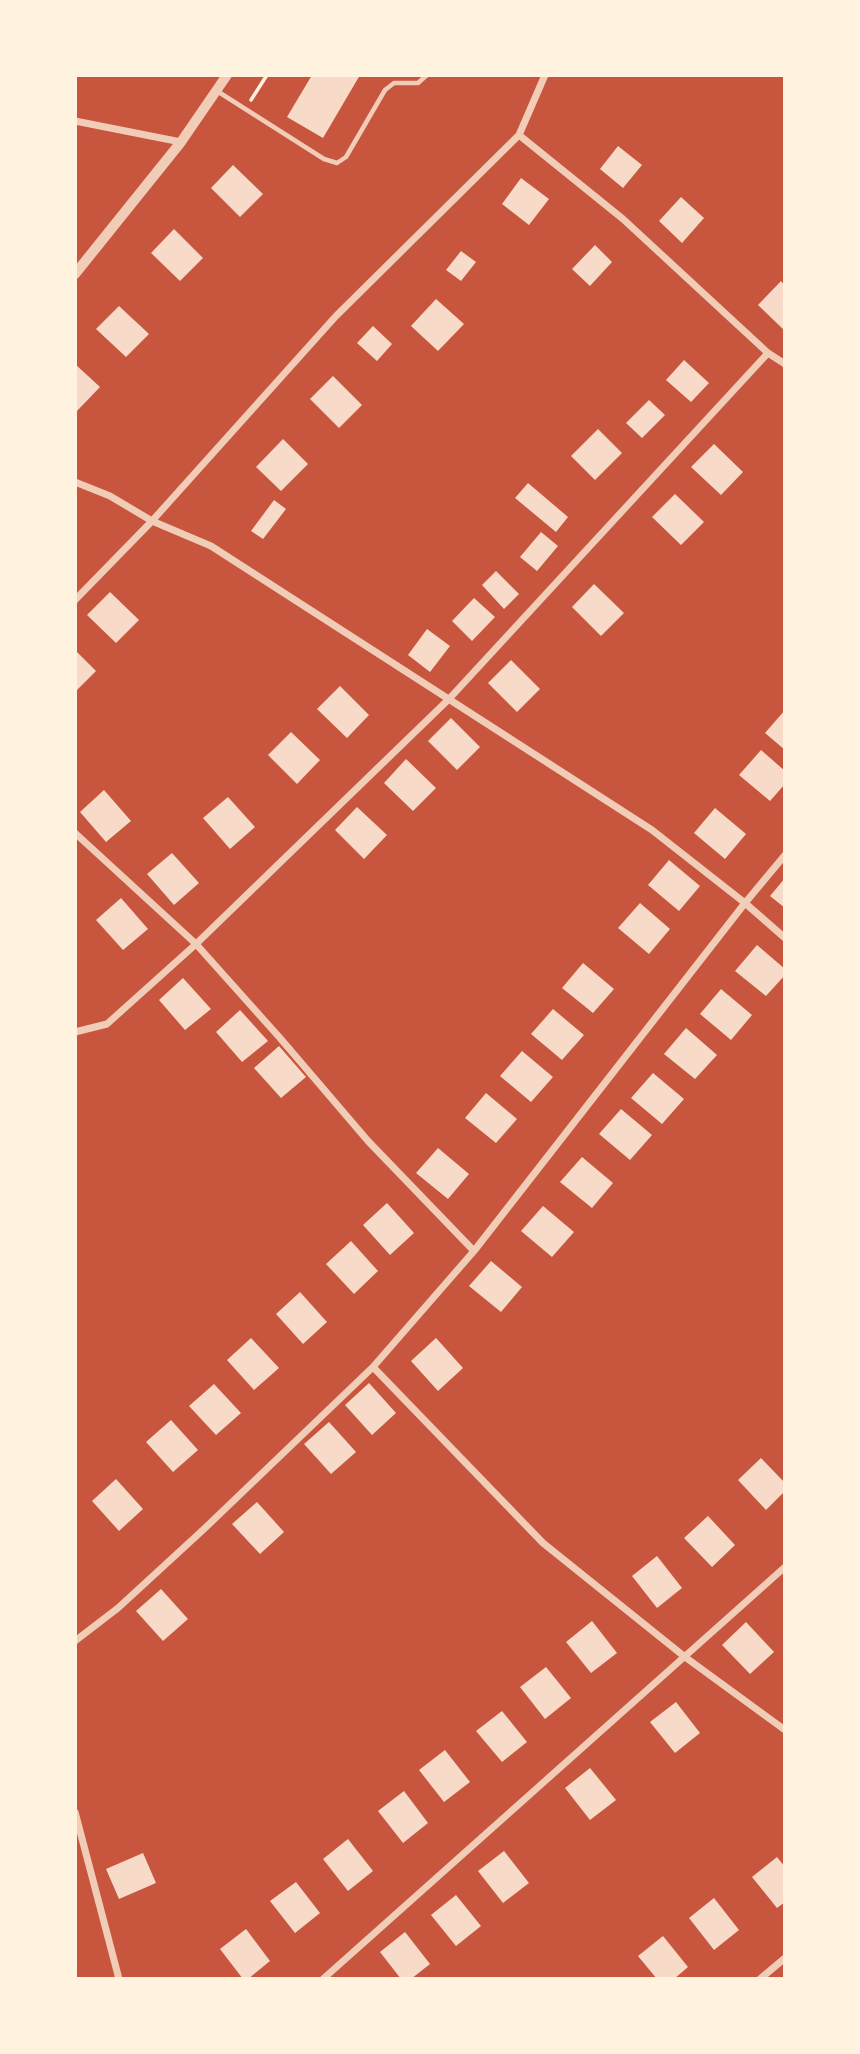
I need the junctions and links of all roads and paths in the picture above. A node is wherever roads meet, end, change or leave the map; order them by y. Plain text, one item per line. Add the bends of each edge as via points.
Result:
1 (227, 75) edge
2 (267, 75) edge
3 (427, 75) edge
4 (545, 75) edge
5 (217, 91) junction
6 (246, 109) junction
7 (75, 121) edge
8 (519, 135) junction
9 (181, 142) junction
10 (75, 274) edge
11 (768, 353) junction
12 (785, 364) edge
13 (75, 482) edge
14 (152, 520) junction
15 (75, 600) edge
16 (449, 699) junction
17 (75, 832) edge
18 (785, 855) edge
19 (745, 903) junction
20 (785, 938) edge
21 (196, 944) junction
22 (75, 1032) edge
23 (474, 1251) junction
24 (373, 1367) junction
25 (785, 1567) edge
26 (75, 1641) edge
27 (685, 1657) junction
28 (785, 1730) edge
29 (75, 1812) edge
30 (785, 1958) edge
31 (119, 1979) edge
32 (323, 1979) edge
33 (760, 1979) edge

1 - 5 street
2 - 6 path
3 - 6 lane via 418,83 394,83 385,90 346,157 337,163
4 - 8 street
5 - 6 lane
5 - 9 street
7 - 9 street
8 - 11 street via 623,219
8 - 14 street via 336,316
9 - 10 street
11 - 12 street
11 - 16 street
13 - 14 street
14 - 15 street
14 - 16 street via 211,546
16 - 19 street via 652,830
16 - 21 street
17 - 21 street
18 - 19 street
19 - 20 street
19 - 23 street
21 - 22 street via 107,1024
21 - 23 street via 369,1141
23 - 24 street
24 - 26 street via 204,1529
24 - 27 street via 543,1543
25 - 27 street
27 - 28 street
27 - 32 street
29 - 31 street
30 - 33 street

